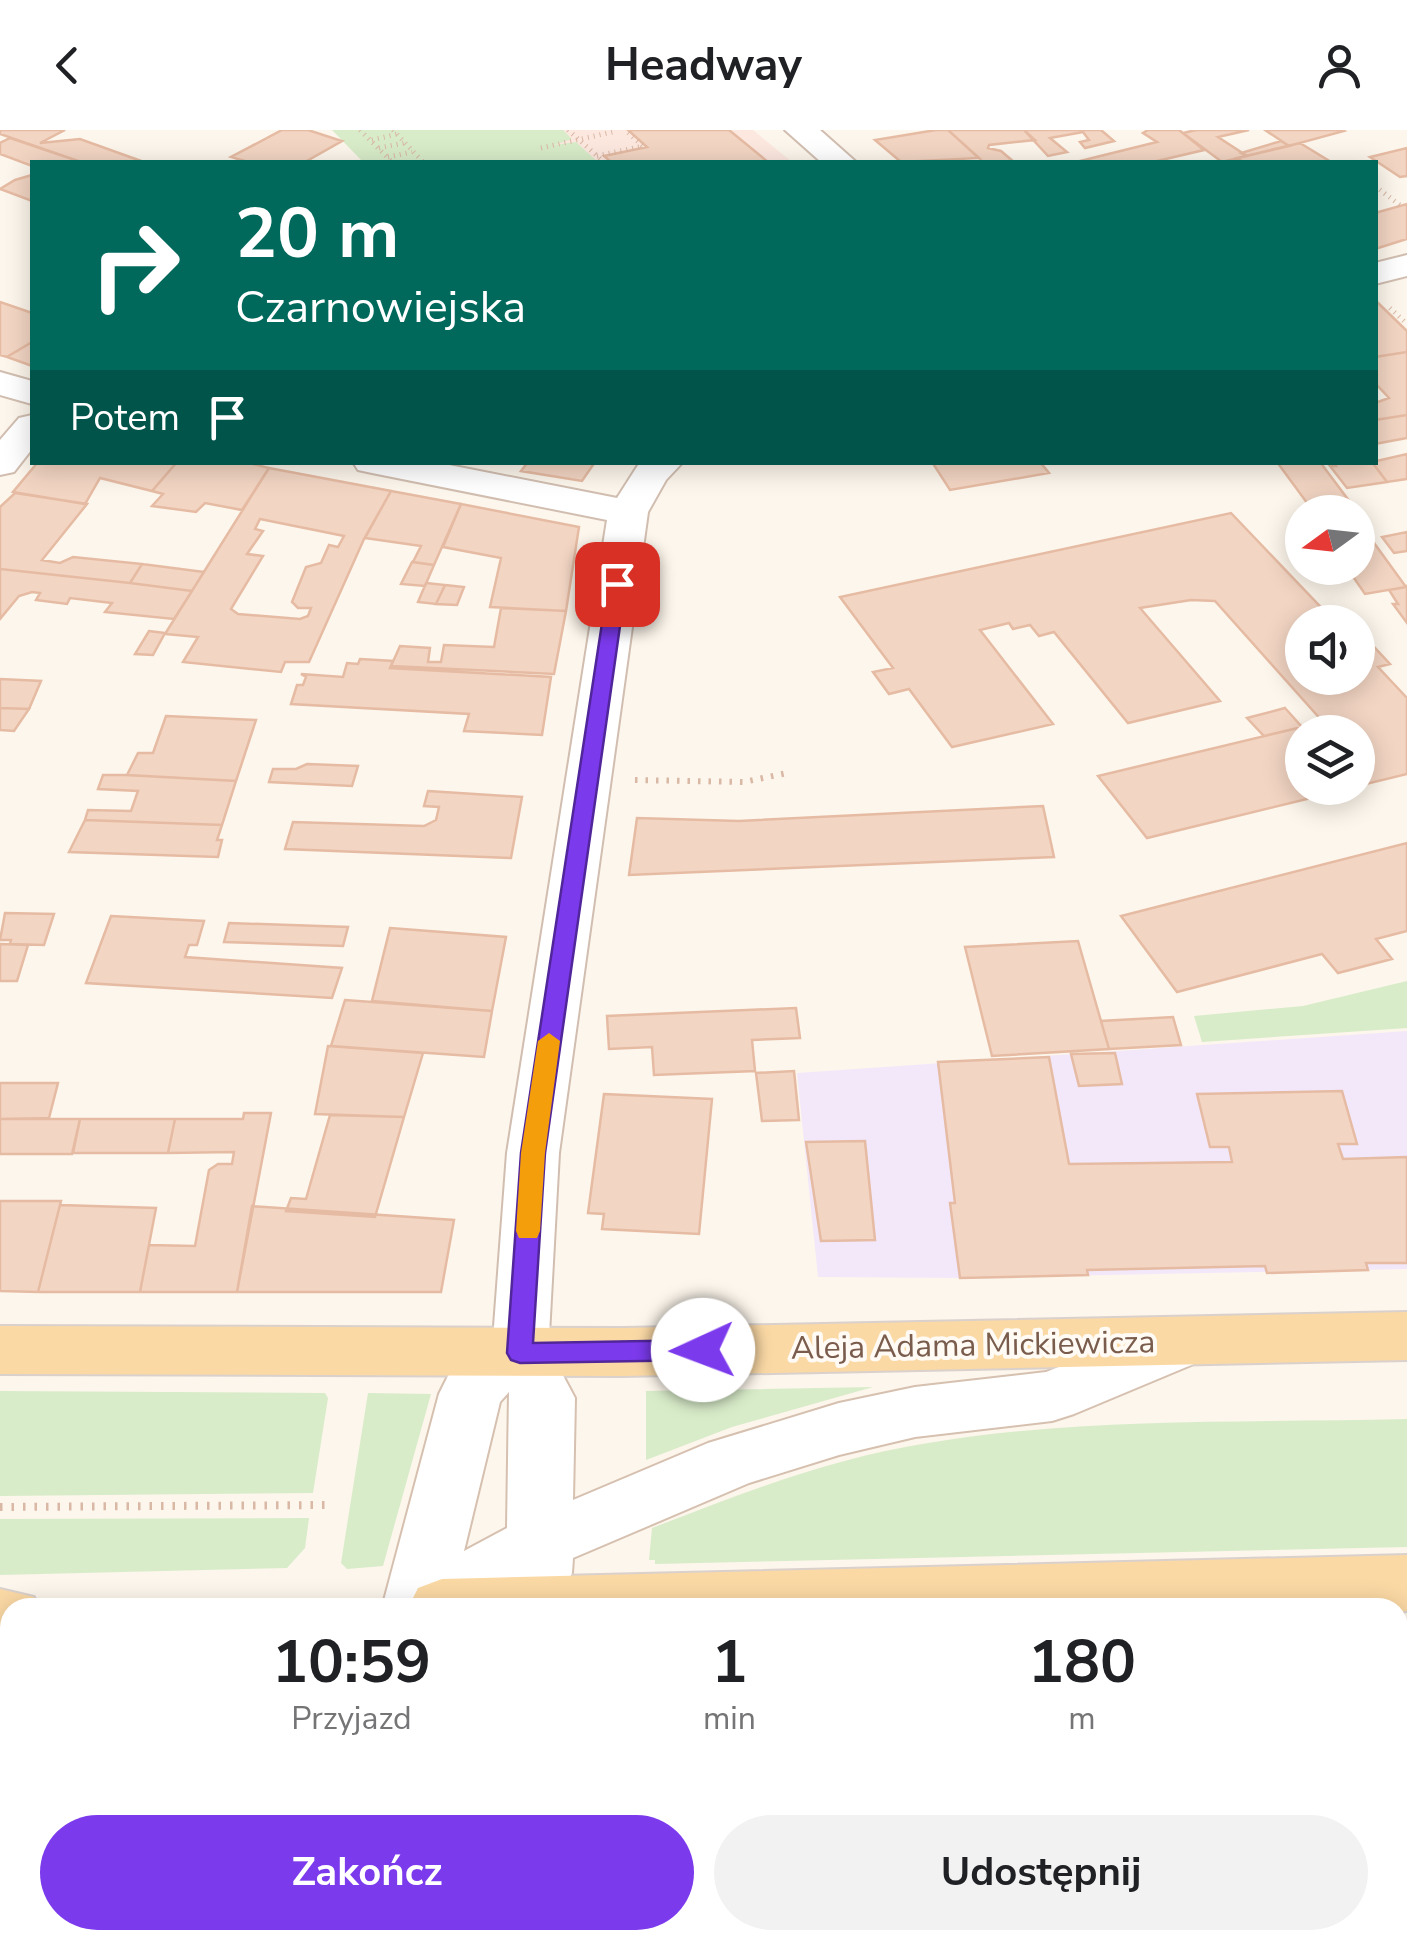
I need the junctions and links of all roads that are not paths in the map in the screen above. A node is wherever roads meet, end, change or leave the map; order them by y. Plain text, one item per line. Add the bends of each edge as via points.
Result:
1 (800, 130) edge
2 (838, 160) edge
3 (0, 383) edge
4 (30, 391) edge
5 (30, 428) edge
6 (0, 464) edge
7 (387, 465) edge
8 (660, 465) edge
9 (628, 512) junction
10 (1407, 1336) edge
11 (1186, 1341) junction
12 (0, 1350) edge
13 (520, 1353) junction
14 (1407, 1582) edge
15 (536, 1584) edge
16 (419, 1598) edge
17 (466, 1598) edge
18 (481, 1598) edge
19 (747, 1598) edge
20 (927, 1598) edge

1 - 2 street
3 - 4 street
5 - 6 street
7 - 9 street
8 - 9 street
9 - 13 street via 533,1153
10 - 11 main road, Aleja Adama Mickiewicza
11 - 13 main road, Aleja Adama Mickiewicza
11 - 15 main road via 1052,1396 915,1412 792,1442 678,1482
12 - 13 main road, Aleja Adama Mickiewicza
13 - 15 main road via 543,1398
13 - 16 main road via 470,1394
14 - 20 main road
15 - 17 main road
15 - 18 main road
15 - 19 main road

